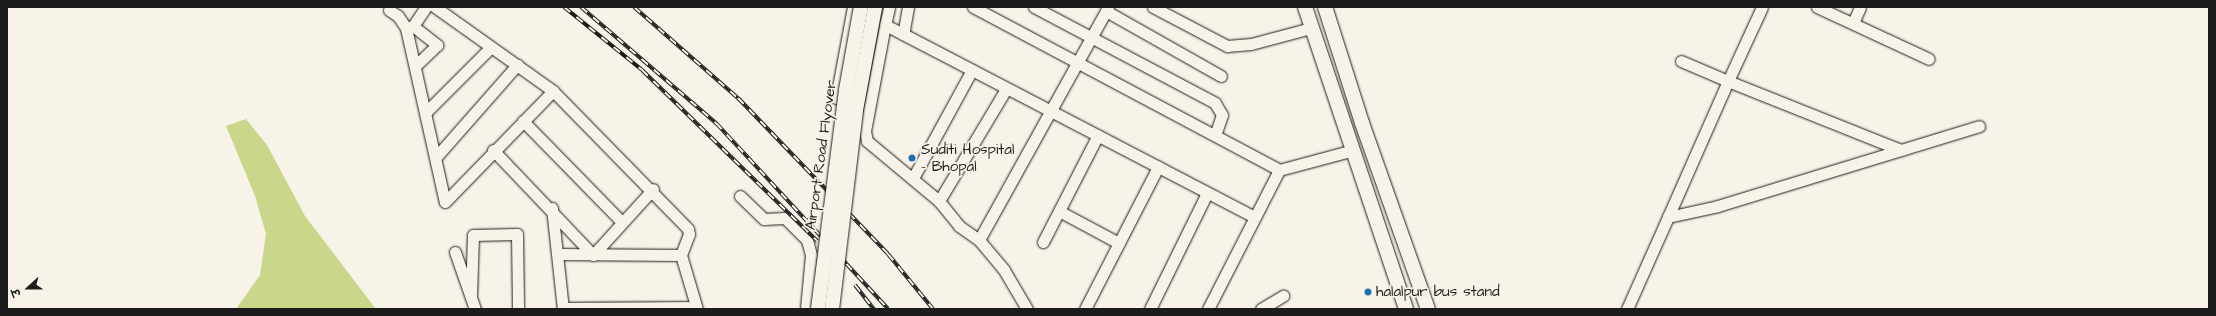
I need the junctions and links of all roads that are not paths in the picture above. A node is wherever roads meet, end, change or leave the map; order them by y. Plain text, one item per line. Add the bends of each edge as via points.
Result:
1 (426, 7) edge
2 (435, 7) edge
3 (853, 7) edge
4 (861, 7) edge
5 (875, 7) edge
6 (889, 7) edge
7 (908, 7) edge
8 (973, 7) edge
9 (1034, 7) edge
10 (1153, 7) edge
11 (1305, 7) edge
12 (1325, 7) edge
13 (1762, 7) edge
14 (1817, 7) edge
15 (1860, 7) edge
16 (1107, 9) edge
17 (389, 10) dead end
18 (1168, 12) edge
19 (1853, 23) junction
20 (885, 25) junction
21 (410, 27) junction
22 (1311, 28) junction
23 (903, 34) junction
24 (1093, 39) junction
25 (491, 47) junction
26 (1929, 59) dead end
27 (1681, 61) dead end
28 (1078, 64) junction
29 (416, 65) junction
30 (517, 65) junction
31 (972, 70) junction
32 (1221, 76) dead end
33 (1728, 81) junction
34 (1006, 89) junction
35 (553, 91) junction
36 (836, 98) dead end
37 (425, 113) junction
38 (1051, 113) junction
39 (523, 121) junction
40 (1979, 126) dead end
41 (1098, 135) junction
42 (1215, 135) junction
43 (493, 150) junction
44 (1901, 150) junction
45 (1350, 151) junction
46 (436, 157) junction
47 (1158, 167) junction
48 (1279, 170) junction
49 (913, 178) junction
50 (653, 190) junction
51 (1207, 193) junction
52 (740, 196) dead end
53 (939, 201) junction
54 (552, 208) junction
55 (1059, 211) junction
56 (1254, 217) junction
57 (1668, 217) junction
58 (622, 222) junction
59 (979, 240) junction
60 (1043, 242) dead end
61 (1119, 243) junction
62 (455, 252) dead end
63 (558, 254) junction
64 (593, 255) junction
65 (680, 255) junction
66 (471, 296) junction
67 (1283, 296) dead end
68 (697, 308) edge
69 (475, 309) edge
70 (518, 309) edge
71 (563, 309) edge
72 (806, 309) edge
73 (818, 309) edge
74 (832, 309) edge
75 (1027, 309) edge
76 (1085, 309) edge
77 (1150, 309) edge
78 (1208, 309) edge
79 (1261, 309) edge
80 (1406, 309) edge
81 (1428, 309) edge
82 (1627, 309) edge

1 - 21 street
2 - 25 street
3 - 36 street
4 - 73 main road, Airport Road Flyover, bridge via 846,90
5 - 74 main road, Airport Road Flyover, bridge via 856,110
6 - 20 street
7 - 23 street
8 - 28 street
9 - 24 street
10 - 18 street
11 - 22 main road
12 - 81 main road via 1362,122
13 - 33 street
14 - 19 street
15 - 19 street
16 - 24 street
16 - 32 street
17 - 21 street
18 - 22 street via 1227,46 1251,44
19 - 26 street
20 - 23 street
20 - 49 street via 865,131 867,141
21 - 29 street
21 - 29 street via 437,45
22 - 45 main road
23 - 31 street
24 - 28 street
24 - 42 street via 1215,103 1222,115
25 - 30 street
25 - 37 street
27 - 33 street
28 - 38 street
28 - 42 street
29 - 37 street
30 - 35 street
30 - 46 street
31 - 34 street
31 - 49 street
33 - 44 street
33 - 57 street
34 - 38 street
34 - 53 street
35 - 39 street
35 - 50 street
37 - 46 street
38 - 41 street
38 - 59 street
39 - 43 street
39 - 58 street
40 - 44 street
41 - 47 street
41 - 55 street
42 - 48 street
43 - 46 street via 444,202
43 - 54 street
44 - 57 street via 1718,206
45 - 48 street
45 - 80 main road
47 - 51 street
47 - 61 street
48 - 56 street
49 - 53 street
50 - 58 street
50 - 65 street via 689,231
51 - 56 street
51 - 77 street
52 - 72 street via 764,219 785,218 807,240 811,255
53 - 59 street via 959,226
54 - 63 street
54 - 64 street
55 - 60 street
55 - 61 street
56 - 78 street
57 - 82 street
58 - 64 street
59 - 75 street via 1004,270
61 - 76 street
62 - 66 street
63 - 64 street
63 - 71 street
64 - 65 street
65 - 68 street
66 - 69 street
66 - 70 street via 473,235 517,234
67 - 79 street
68 - 71 street

